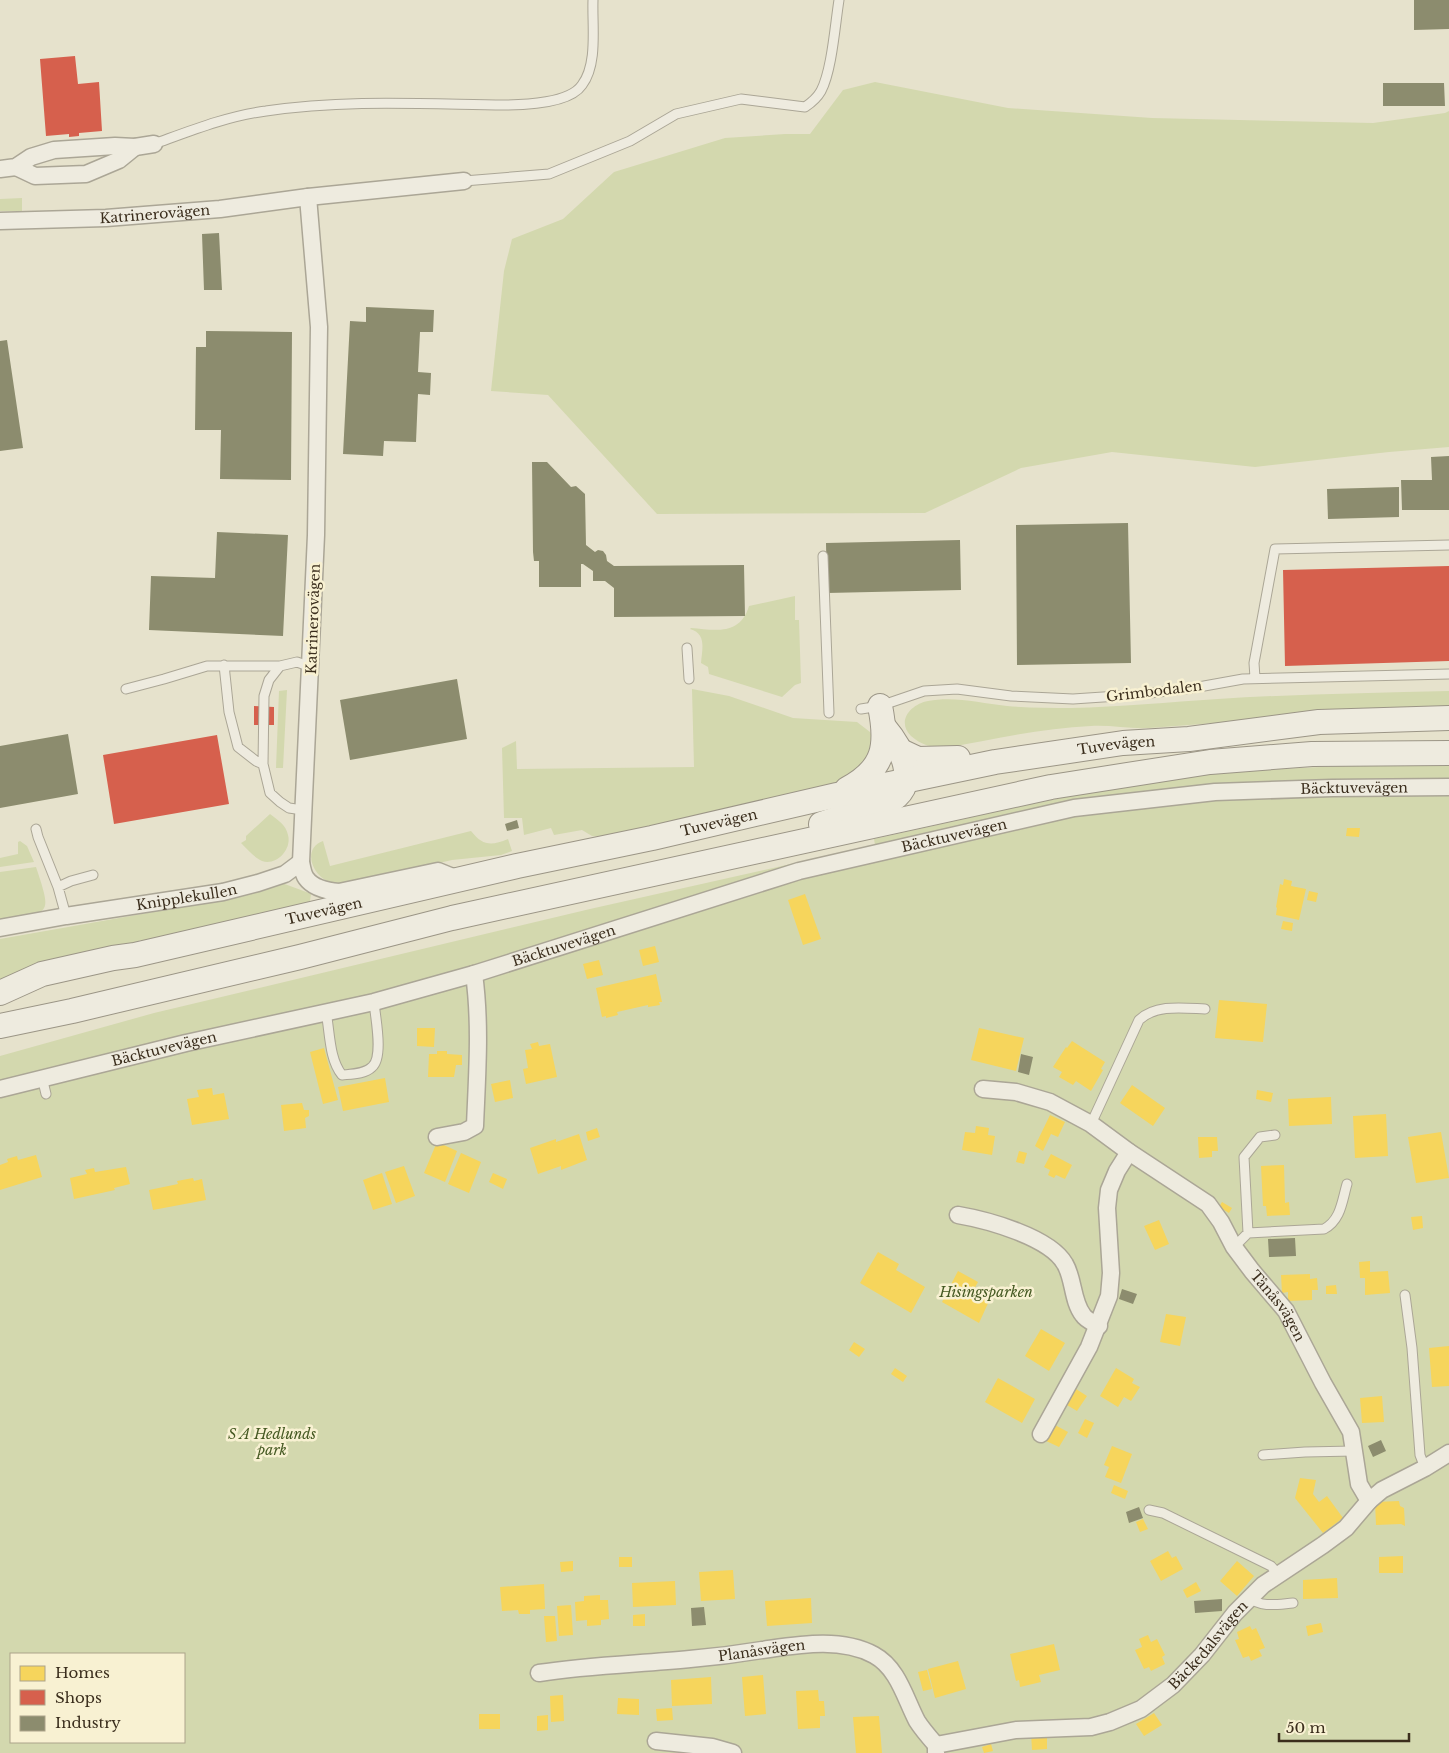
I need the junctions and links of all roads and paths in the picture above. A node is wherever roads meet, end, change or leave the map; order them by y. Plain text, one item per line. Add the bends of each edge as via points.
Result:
1 (593, 0) edge
2 (839, 0) edge
3 (154, 144) joint
4 (135, 147) junction
5 (8, 168) edge
6 (464, 182) joint
7 (308, 197) junction
8 (0, 222) edge
9 (1449, 545) edge
10 (823, 556) dead end
11 (687, 648) dead end
12 (224, 665) junction
13 (280, 666) junction
14 (311, 667) junction
15 (1449, 674) edge
16 (1255, 678) junction
17 (689, 679) dead end
18 (126, 689) dead end
19 (829, 713) dead end
20 (875, 714) junction
21 (1449, 718) edge
22 (1123, 742) junction
23 (901, 751) junction
24 (1449, 753) edge
25 (263, 764) junction
26 (906, 780) junction
27 (1449, 787) edge
28 (836, 794) junction
29 (303, 810) junction
30 (36, 829) dead end
31 (806, 840) junction
32 (301, 862) junction
33 (93, 875) dead end
34 (460, 880) junction
35 (58, 887) junction
36 (66, 916) junction
37 (0, 928) edge
38 (474, 974) junction
39 (0, 993) edge
40 (374, 1002) junction
41 (1205, 1009) dead end
42 (326, 1012) junction
43 (0, 1026) edge
44 (42, 1077) junction
45 (0, 1089) edge
46 (983, 1089) dead end
47 (46, 1094) dead end
48 (1091, 1124) junction
49 (1275, 1135) dead end
50 (437, 1137) dead end
51 (1129, 1152) junction
52 (1347, 1184) dead end
53 (958, 1215) dead end
54 (1248, 1233) junction
55 (1234, 1247) junction
56 (1405, 1295) dead end
57 (1099, 1326) junction
58 (1040, 1434) dead end
59 (1354, 1451) junction
60 (1449, 1453) edge
61 (1263, 1456) dead end
62 (1426, 1468) junction
63 (1369, 1501) junction
64 (1149, 1510) dead end
65 (1278, 1574) junction
66 (1250, 1598) junction
67 (1293, 1603) dead end
68 (539, 1673) dead end
69 (656, 1741) dead end
70 (936, 1749) edge
71 (733, 1753) edge

1 - 3 lane via 592,64 582,86 561,99 521,105 332,104 265,110 214,122
2 - 6 lane via 828,72 821,92 805,107 741,99 676,114 630,141 549,174
3 - 4 street
4 - 5 street via 54,150
4 - 5 street via 119,160 86,174 35,176
6 - 7 street, Katrinerovägen
7 - 8 street, Katrinerovägen via 220,209
7 - 14 street, Katrinerovägen via 320,327
9 - 16 lane via 1275,549 1254,663
10 - 19 lane
11 - 17 lane
12 - 13 lane
12 - 18 lane via 207,666
12 - 25 lane via 229,712 238,747
13 - 14 lane via 296,662
13 - 25 lane via 269,680 264,696
14 - 29 street, Katrinerovägen
15 - 16 lane, Grimbodalen
16 - 20 lane, Grimbodalen via 1193,688 1073,699 957,689 924,691
20 - 23 main road
20 - 28 main road via 881,755 876,766 869,776
21 - 22 main road, Tuvevägen via 1319,722 1189,739
22 - 23 main road via 1080,740 936,760 918,759
22 - 26 main road, Tuvevägen
23 - 26 main road
24 - 31 main road, Tuvevägen via 1312,754 1210,762 1051,787
25 - 29 lane via 270,793 289,808
26 - 28 main road, Tuvevägen
26 - 31 main road via 904,788 892,800 822,823
27 - 38 street, Bäcktuvevägen via 1215,792 1074,808 799,871
28 - 34 main road, Tuvevägen
29 - 32 street, Katrinerovägen
30 - 35 lane
31 - 43 main road, Tuvevägen via 452,918 300,957
32 - 34 street via 305,877 329,891 339,892 438,871
32 - 36 street, Knipplekullen via 285,874 258,884
33 - 35 lane
34 - 39 main road, Tuvevägen via 42,974
35 - 36 lane
36 - 37 street, Knipplekullen
38 - 40 street, Bäcktuvevägen
38 - 50 street via 479,1035 475,1126 464,1132
40 - 42 street, Bäcktuvevägen
40 - 42 lane via 378,1059 373,1067 360,1073 342,1075 337,1069
41 - 48 lane via 1176,1007 1147,1012 1139,1020
42 - 44 street, Bäcktuvevägen
44 - 45 street, Bäcktuvevägen
44 - 47 lane
46 - 48 street, Tånåsvägen via 1034,1096
48 - 51 street, Tånåsvägen
49 - 54 lane via 1260,1137 1244,1157
51 - 55 street, Tånåsvägen via 1208,1204
51 - 57 street via 1109,1190 1106,1208 1111,1273 1109,1296
52 - 54 lane via 1338,1216 1332,1225 1324,1229
53 - 57 street via 993,1223 1052,1249 1070,1273 1083,1316
54 - 55 lane
55 - 59 street, Tånåsvägen via 1286,1311 1350,1432
56 - 62 lane via 1420,1455
57 - 58 street
59 - 61 lane
59 - 63 street, Tånåsvägen via 1359,1484
60 - 62 street, Bäckedalsvägen
62 - 63 street, Bäckedalsvägen via 1382,1490
63 - 65 street, Bäckedalsvägen via 1346,1528
64 - 65 lane via 1163,1513 1271,1566
65 - 66 street, Bäckedalsvägen
66 - 67 lane via 1261,1604
66 - 70 street, Bäckedalsvägen via 1173,1685 1126,1716 1091,1727 1016,1730
68 - 70 street, Planåsvägen via 696,1659 795,1645 854,1648 874,1655 897,1678
69 - 71 street via 712,1747

